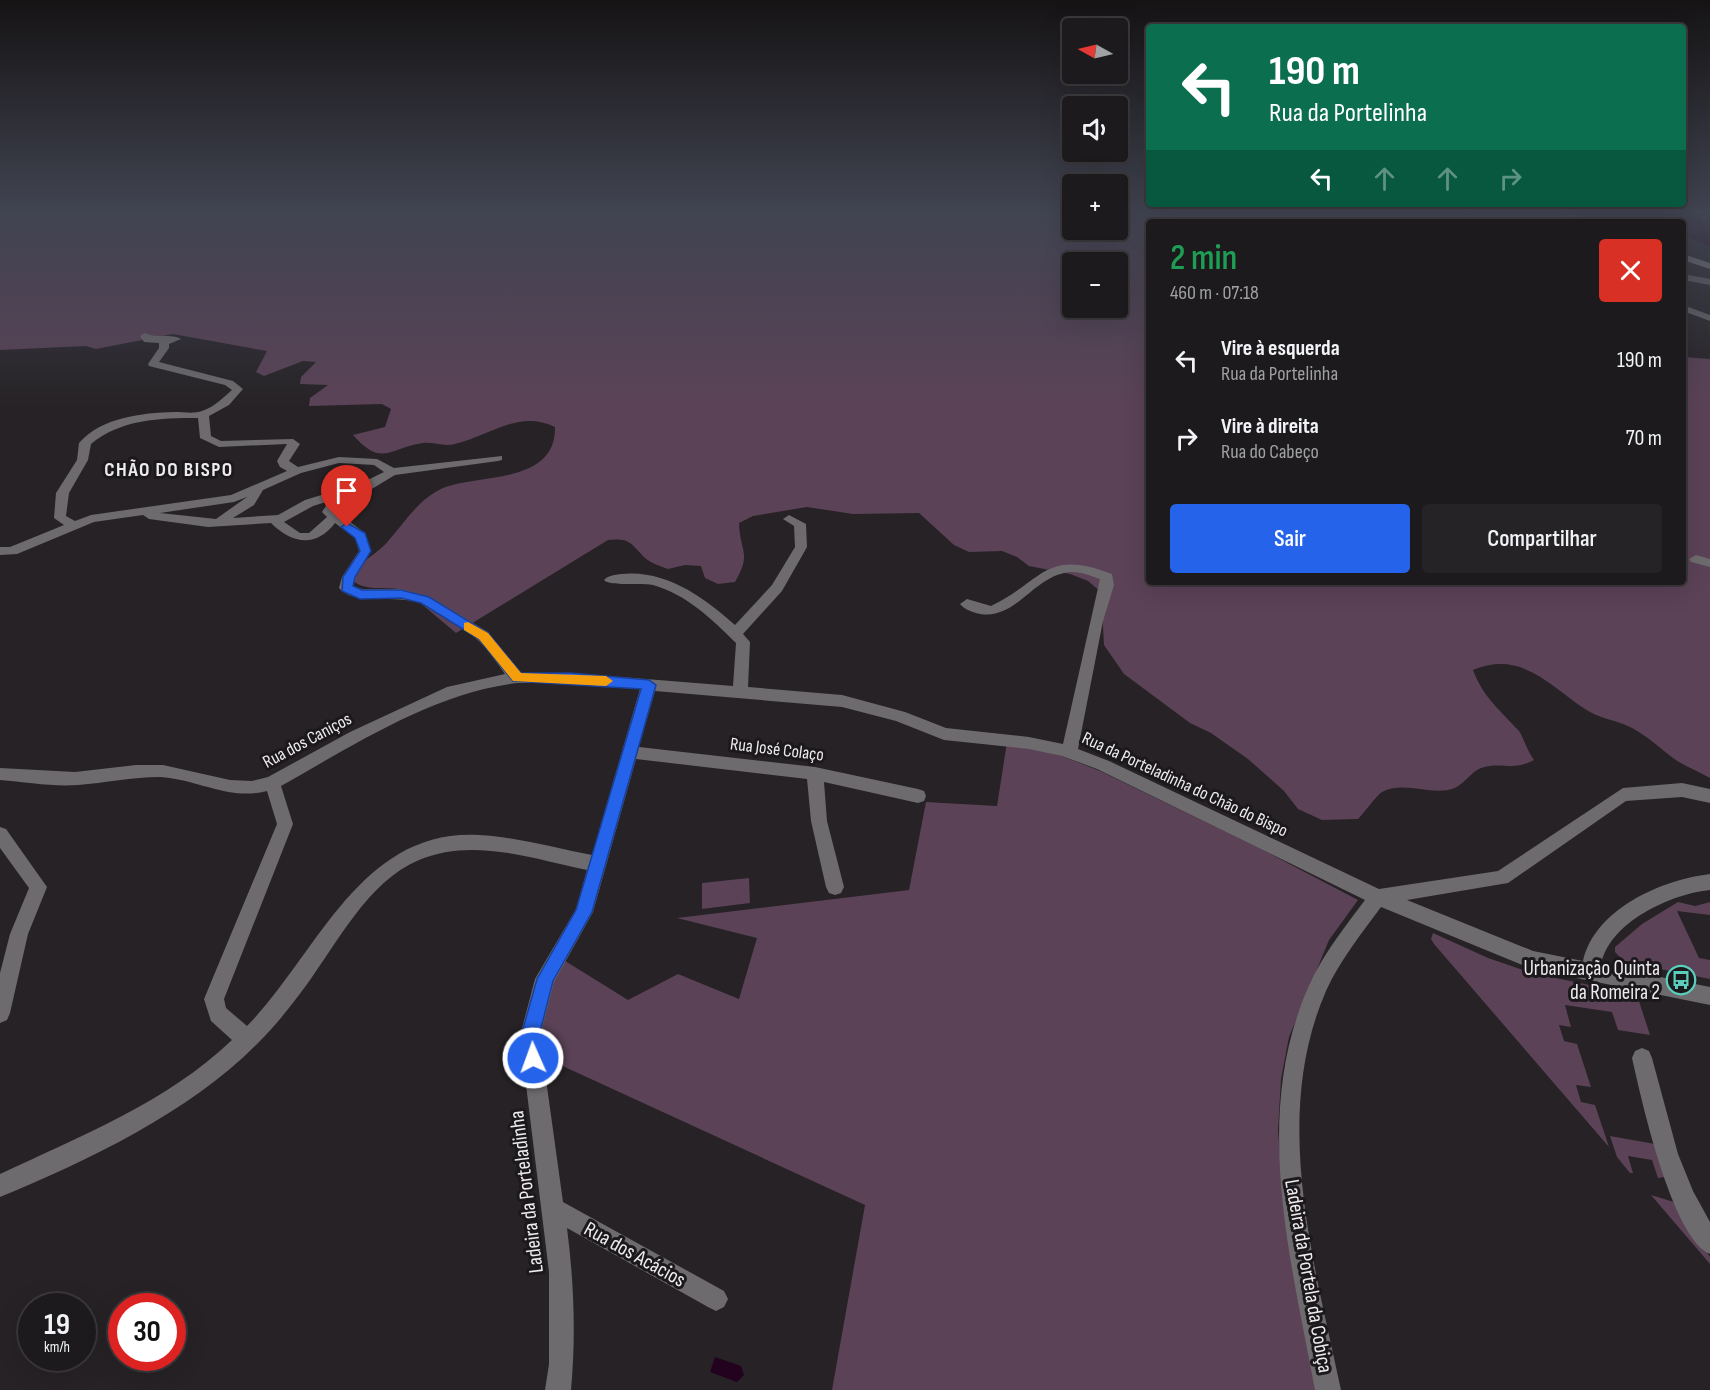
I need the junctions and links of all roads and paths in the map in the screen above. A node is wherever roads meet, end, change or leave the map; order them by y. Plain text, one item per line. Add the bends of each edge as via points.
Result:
1 (1689, 279) edge
2 (1710, 282) edge
3 (1686, 309) edge
4 (1706, 316) edge
5 (1686, 320) edge
6 (145, 336) dead end
7 (202, 415) junction
8 (498, 458) dead end
9 (297, 471) junction
10 (392, 472) junction
11 (259, 487) junction
12 (350, 491) junction
13 (138, 512) junction
14 (333, 518) junction
15 (274, 519) junction
16 (789, 519) dead end
17 (215, 522) junction
18 (76, 526) junction
19 (0, 551) edge
20 (1696, 560) dead end
21 (1710, 563) edge
22 (611, 580) dead end
23 (967, 604) dead end
24 (735, 634) junction
25 (517, 678) junction
26 (649, 685) junction
27 (740, 692) junction
28 (630, 752) junction
29 (1069, 752) junction
30 (815, 773) junction
31 (0, 774) edge
32 (272, 783) junction
33 (918, 796) dead end
34 (1710, 796) edge
35 (0, 834) edge
36 (597, 864) junction
37 (1710, 882) edge
38 (835, 887) dead end
39 (1378, 897) junction
40 (1590, 972) junction
41 (1710, 996) edge
42 (0, 1013) edge
43 (247, 1040) junction
44 (1642, 1058) dead end
45 (0, 1186) edge
46 (554, 1209) junction
47 (1710, 1243) edge
48 (716, 1299) dead end
49 (558, 1390) edge
50 (1329, 1390) edge

1 - 2 street
3 - 4 street
4 - 5 street
6 - 7 street via 147,340 171,339 164,342 165,348 153,364 229,383 238,389 225,403
7 - 9 street via 206,438 219,444 289,441 294,444 284,465
7 - 18 street via 139,419 92,436 85,443 87,451 65,486 60,502 60,518
8 - 10 street
9 - 10 street via 339,460 377,462
9 - 11 street
10 - 12 street
11 - 13 street via 234,498
11 - 17 street via 250,502
12 - 14 street via 331,504 328,512
12 - 15 street
13 - 17 street
13 - 18 street via 91,519
14 - 15 street via 321,534 311,537 285,531
14 - 25 street via 361,536 365,551 346,588 360,594 401,594 425,600 483,636
15 - 17 street
16 - 24 street via 800,524 801,547 777,588
18 - 19 street
20 - 21 street
22 - 24 street via 639,578 681,592 723,620
23 - 29 street via 993,610 1051,572 1067,567 1107,577
24 - 27 street via 743,642
25 - 26 street, Rua dos Caniços
25 - 32 street, Rua dos Caniços via 452,691 356,736
26 - 27 street, Rua da Porteladinha do Chão do Bispo
26 - 28 street, Ladeira da Porteladinha
27 - 29 street, Rua da Porteladinha do Chão do Bispo via 842,701 900,716 944,734 1019,741
28 - 30 street, Rua José Colaço
28 - 36 street, Ladeira da Porteladinha
29 - 39 street, Rua da Porteladinha do Chão do Bispo
30 - 33 street, Rua José Colaço via 861,780
30 - 38 street via 819,820
31 - 32 street, Rua dos Caniços via 75,779 163,771 230,787 252,788
32 - 43 street via 285,824 214,999 218,1014
34 - 39 street via 1682,790 1623,795 1502,878
35 - 42 street via 38,887 19,934
36 - 43 street via 476,842 425,849 402,860 370,883 280,1004
36 - 46 street, Ladeira da Porteladinha via 584,912 545,979 530,1036
37 - 40 street via 1660,894 1611,927 1596,947
39 - 40 street, Rua da Porteladinha do Chão do Bispo via 1532,960
39 - 50 street, Ladeira da Portela da Cobiça via 1341,948 1317,991 1298,1042 1291,1082 1293,1200
40 - 41 street, Rua da Porteladinha do Chão do Bispo
43 - 45 street via 188,1089
44 - 47 street via 1675,1180
46 - 48 street, Rua dos Acácios
46 - 49 street, Ladeira da Porteladinha via 561,1272

